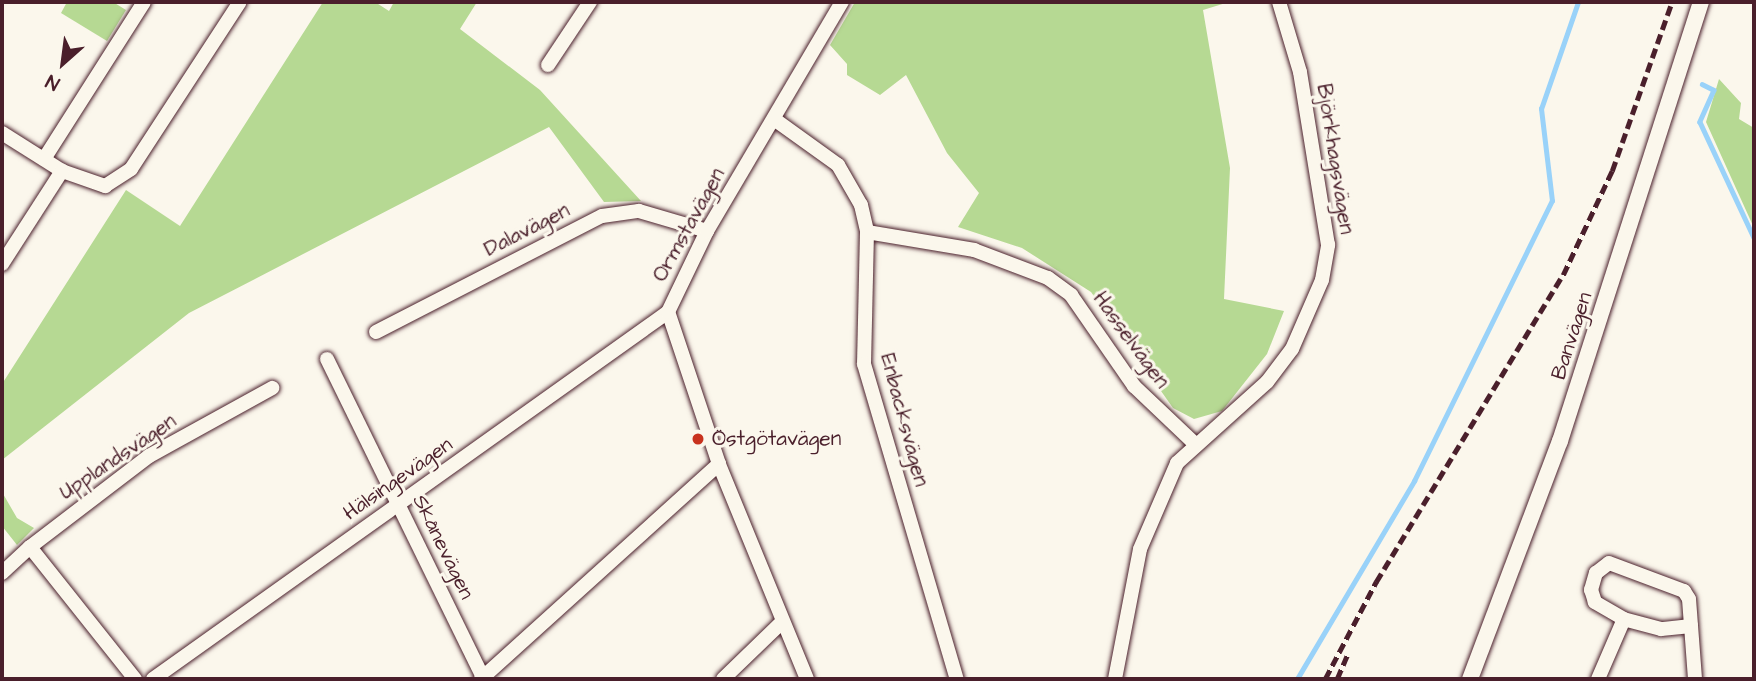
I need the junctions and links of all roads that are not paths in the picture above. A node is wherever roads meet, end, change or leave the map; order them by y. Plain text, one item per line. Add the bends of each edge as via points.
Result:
1 (144, 2) edge
2 (240, 2) edge
3 (590, 2) edge
4 (842, 2) edge
5 (1279, 2) edge
6 (1701, 2) edge
7 (548, 65) dead end
8 (774, 119) junction
9 (2, 133) edge
10 (44, 159) junction
11 (62, 171) junction
12 (707, 231) junction
13 (867, 232) junction
14 (2, 264) edge
15 (668, 312) junction
16 (376, 332) dead end
17 (327, 359) dead end
18 (272, 388) dead end
19 (1194, 443) junction
20 (719, 464) junction
21 (399, 505) junction
22 (30, 547) junction
23 (2, 573) edge
24 (1624, 619) junction
25 (780, 624) junction
26 (1690, 626) junction
27 (135, 679) edge
28 (153, 679) edge
29 (483, 679) edge
30 (723, 679) edge
31 (807, 679) edge
32 (957, 679) edge
33 (1115, 679) edge
34 (1471, 679) edge
35 (1598, 679) edge
36 (1695, 679) edge

1 - 10 street
2 - 11 street via 131,169 105,186
3 - 7 street
4 - 8 street, Ormstavägen
5 - 19 street, Björkhagsvägen via 1300,72 1328,245 1322,280 1311,314 1267,382
6 - 34 street, Banvägen via 1560,441
8 - 12 street, Ormstavägen
8 - 13 street, Enbacksvägen via 838,165
9 - 10 street
10 - 11 street
11 - 14 street
12 - 15 street, Ormstavägen
12 - 16 street, Dalavägen via 639,211 602,216
13 - 19 street, Hasselvägen via 974,250 1048,278 1072,295 1134,386
13 - 32 street, Enbacksvägen via 864,364
15 - 20 street, Ormstavägen
15 - 21 street, Hälsingevägen
17 - 21 street, Skånevägen
18 - 22 street, Upplandsvägen via 149,456
19 - 33 street, Björkhagsvägen via 1177,463 1140,549
20 - 25 street, Ormstavägen
20 - 29 street
21 - 28 street, Hälsingevägen
21 - 29 street, Skånevägen
22 - 23 street, Upplandsvägen
22 - 27 street
24 - 26 street via 1661,629
24 - 26 street via 1595,602 1591,590 1596,573 1609,563 1684,591
24 - 35 street
25 - 30 street
25 - 31 street, Ormstavägen
26 - 36 street

